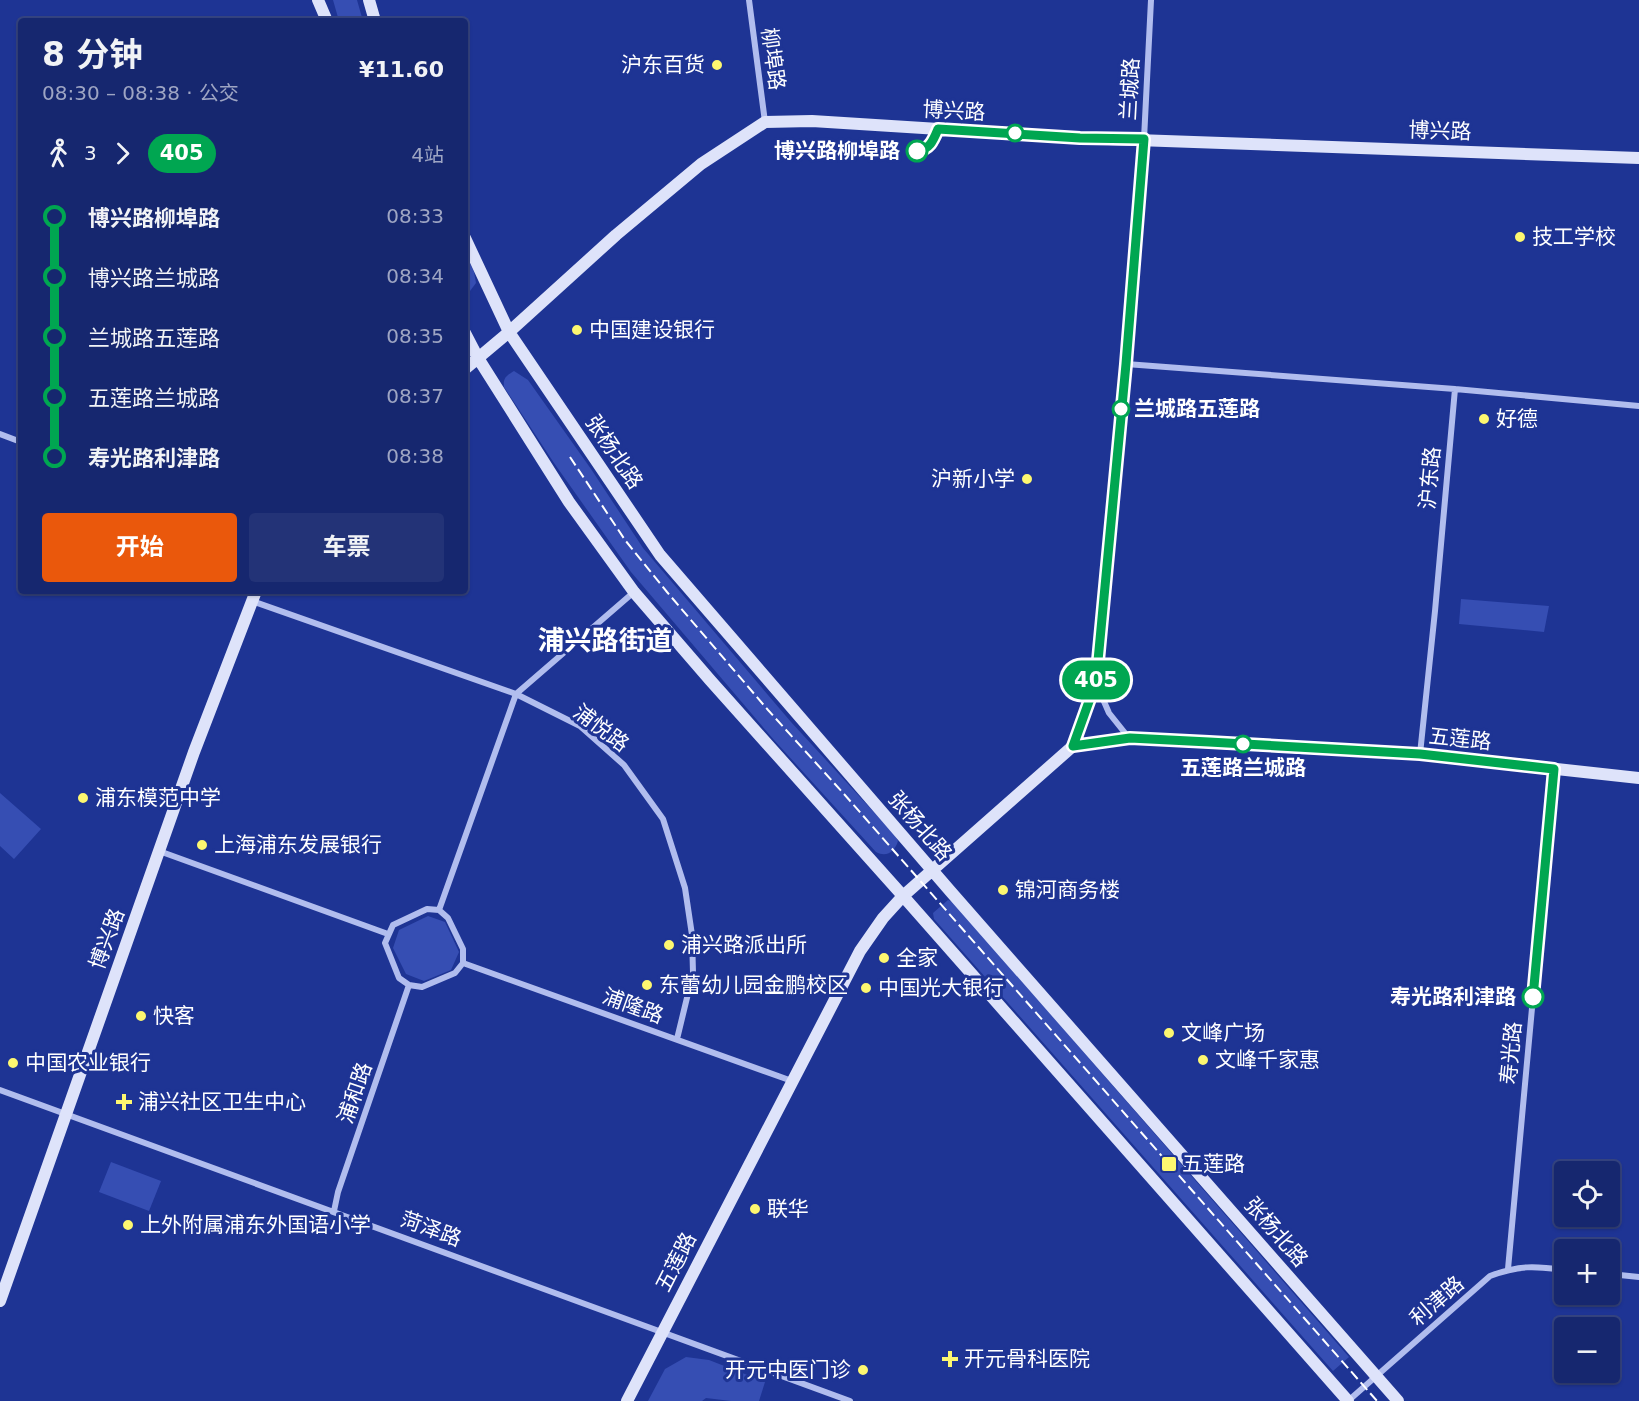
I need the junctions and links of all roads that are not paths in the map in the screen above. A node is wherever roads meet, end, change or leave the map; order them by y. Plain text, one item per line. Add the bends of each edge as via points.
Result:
1 (318, 0) edge
2 (369, 0) edge
3 (749, 0) edge
4 (1151, 0) edge
5 (326, 18) edge
6 (374, 18) edge
7 (765, 122) junction
8 (1144, 139) junction
9 (1639, 158) edge
10 (468, 244) edge
11 (509, 332) junction
12 (468, 339) edge
13 (478, 358) junction
14 (1126, 364) junction
15 (468, 366) edge
16 (1455, 389) junction
17 (1639, 406) edge
18 (0, 434) edge
19 (18, 441) edge
20 (634, 592) junction
21 (254, 596) edge
22 (1096, 682) junction
23 (516, 694) junction
24 (1130, 738) junction
25 (1073, 746) junction
26 (1420, 754) junction
27 (1554, 769) junction
28 (1639, 778) edge
29 (159, 850) junction
30 (932, 870) junction
31 (903, 896) junction
32 (439, 910) junction
33 (388, 934) junction
34 (463, 963) junction
35 (409, 985) junction
36 (676, 1039) junction
37 (792, 1081) junction
38 (0, 1090) edge
39 (65, 1114) junction
40 (334, 1211) junction
41 (1554, 1268) edge
42 (1508, 1269) junction
43 (1620, 1276) edge
44 (1639, 1277) edge
45 (0, 1301) edge
46 (662, 1331) junction
47 (1376, 1375) junction
48 (627, 1401) edge
49 (850, 1401) edge
50 (1348, 1401) edge
51 (1398, 1401) edge

1 - 5 street
2 - 6 street
3 - 7 street, 柳埠路
4 - 8 street, 兰城路
7 - 8 street, 博兴路 via 812,121
7 - 11 street via 701,164
8 - 9 street, 博兴路
8 - 14 street, 兰城路
10 - 11 street, 张杨北路
11 - 13 street
11 - 30 street, 张杨北路 via 660,555
12 - 13 street
13 - 15 street
13 - 20 street via 569,502
14 - 16 street
14 - 22 street, 兰城路
16 - 17 street
16 - 26 street, 沪东路
18 - 19 street
20 - 23 street
20 - 31 street
21 - 23 street, 浦悦路
21 - 29 street, 博兴路
22 - 24 street, 兰城路 via 1109,712
22 - 25 street, 兰城路
23 - 32 street
23 - 36 street, 浦悦路 via 580,726 624,765 663,819 685,888 692,935 693,973
24 - 25 street, 五莲路
24 - 26 street, 五莲路
25 - 30 street, 五莲路
26 - 27 street, 五莲路
27 - 28 street, 五莲路
27 - 42 street, 寿光路
29 - 33 street
29 - 39 street, 博兴路
30 - 31 street, 五莲路
30 - 47 street, 张杨北路
31 - 37 street, 五莲路 via 860,951
31 - 50 street
32 - 33 street via 427,909 401,921
32 - 34 street via 448,918 463,949
33 - 35 street via 385,943 399,978
34 - 35 street via 455,973 422,987
34 - 36 street, 浦隆路
35 - 40 street, 浦和路
36 - 37 street, 浦隆路
37 - 46 street, 五莲路
38 - 39 street, 菏泽路
39 - 40 street, 菏泽路
39 - 45 street, 博兴路
40 - 46 street, 菏泽路
41 - 42 street, 利津路 via 1532,1265
42 - 47 street, 利津路 via 1490,1276
43 - 44 street
46 - 48 street, 五莲路
46 - 49 street, 菏泽路
47 - 50 street, 利津路
47 - 51 street, 张杨北路

